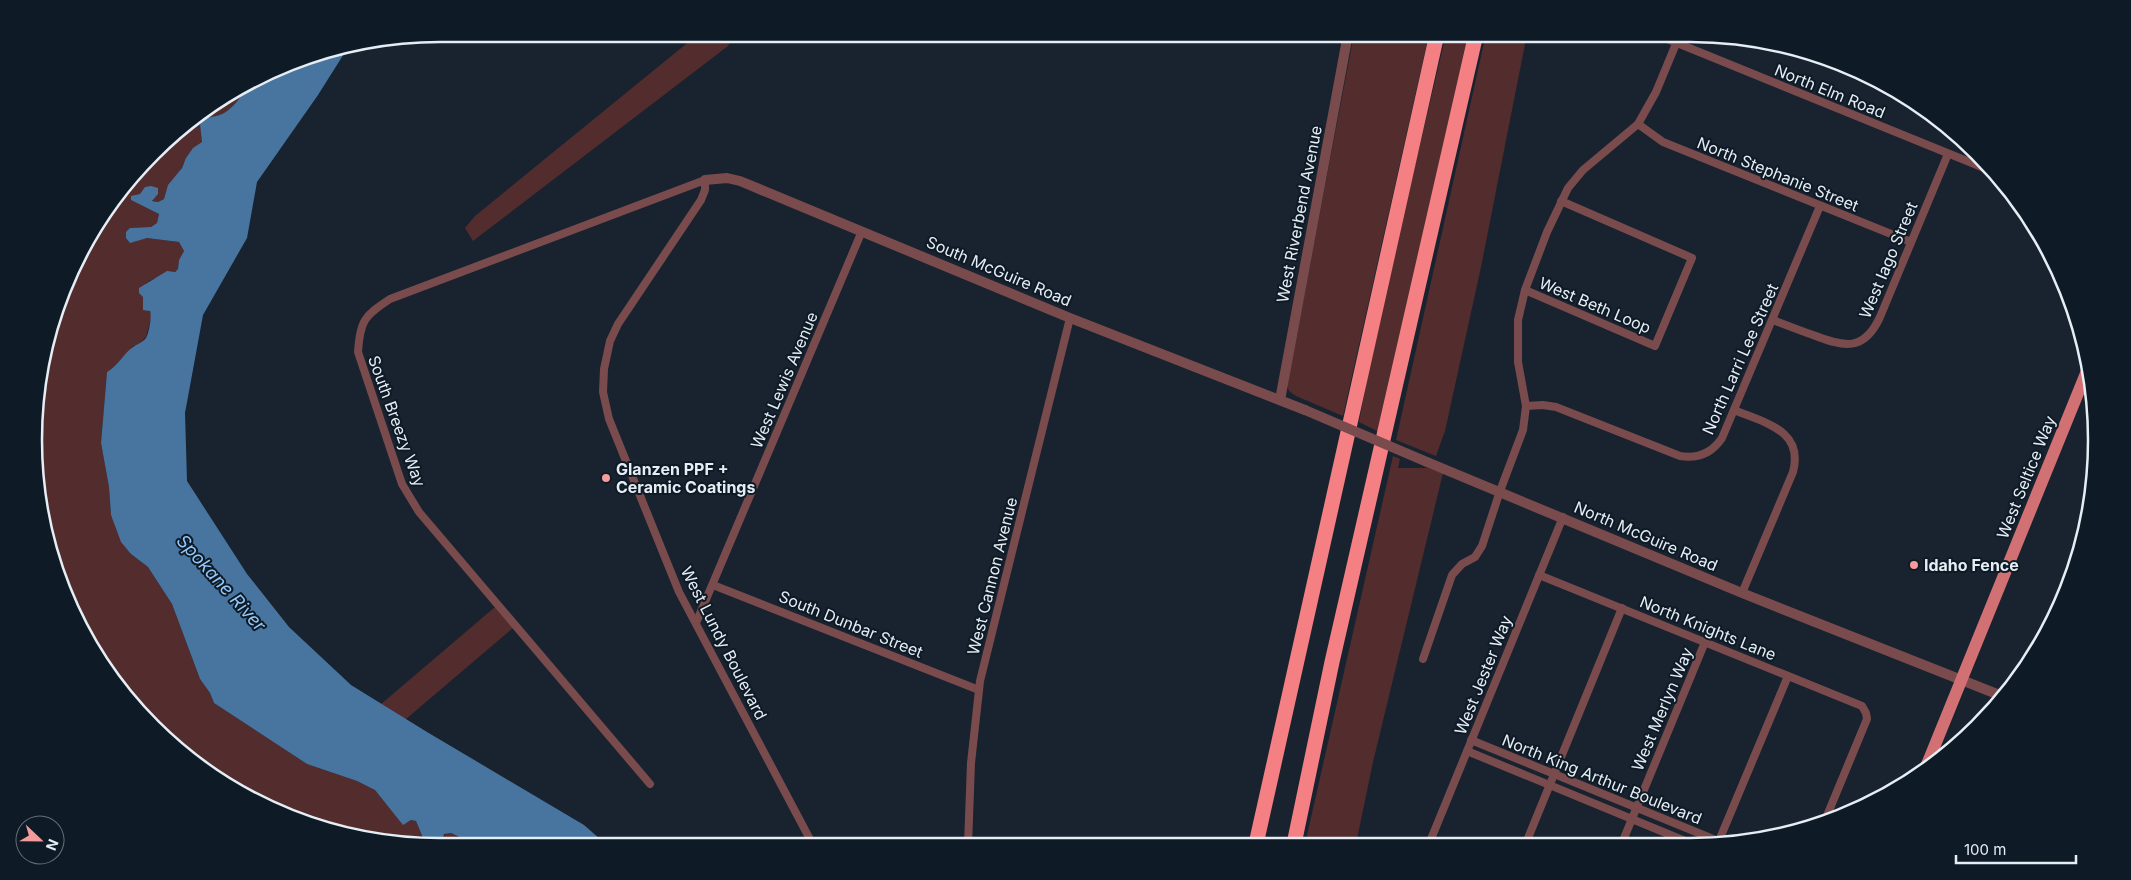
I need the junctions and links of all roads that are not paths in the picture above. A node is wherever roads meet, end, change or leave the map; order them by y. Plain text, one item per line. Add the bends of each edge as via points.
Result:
1 (1347, 42) edge
2 (1435, 42) edge
3 (1474, 42) edge
4 (1676, 42) joint
5 (1638, 124) junction
6 (1948, 154) junction
7 (1979, 166) edge
8 (705, 180) junction
9 (1561, 202) junction
10 (1820, 206) junction
11 (862, 231) junction
12 (1911, 242) junction
13 (1525, 290) junction
14 (1070, 318) junction
15 (1773, 320) junction
16 (2084, 379) edge
17 (1280, 400) junction
18 (1526, 406) junction
19 (1734, 410) junction
20 (1500, 492) junction
21 (1563, 517) junction
22 (1539, 574) junction
23 (713, 585) junction
24 (1742, 593) junction
25 (1622, 608) junction
26 (696, 623) junction
27 (1705, 642) junction
28 (1423, 659) dead end
29 (1788, 676) junction
30 (1961, 680) junction
31 (979, 690) junction
32 (1997, 694) edge
33 (1471, 740) junction
34 (1467, 752) junction
35 (1930, 757) edge
36 (1554, 774) junction
37 (650, 784) dead end
38 (1550, 784) junction
39 (1636, 807) junction
40 (1828, 813) edge
41 (1632, 818) junction
42 (1722, 836) edge
43 (1709, 837) edge
44 (809, 838) edge
45 (968, 838) edge
46 (1257, 838) edge
47 (1295, 838) edge
48 (1431, 838) edge
49 (1528, 838) edge
50 (1624, 838) edge
51 (1678, 838) edge

1 - 17 street, West Riverbend Avenue
2 - 46 highway
3 - 47 highway
4 - 5 street via 1656,92
4 - 6 street, North Elm Road
5 - 9 street via 1583,170
5 - 10 street, North Stephanie Street via 1663,142
6 - 7 street, North Elm Road
6 - 12 street, West Iago Street
8 - 11 street, South McGuire Road via 727,178 740,181
8 - 26 street, West Lundy Boulevard via 702,197 614,332 607,349 603,378 609,419 679,592
8 - 37 street, South Breezy Way via 390,299 370,313 360,331 358,352 402,484 419,512
9 - 13 street
9 - 13 street, West Beth Loop via 1692,258 1655,346
10 - 12 street, North Stephanie Street
10 - 15 street, North Larri Lee Street
11 - 14 street, South McGuire Road
11 - 23 street, West Lewis Avenue
12 - 15 street, West Iago Street via 1875,328 1862,341 1837,344
13 - 18 street via 1518,320 1518,362
14 - 17 street, South McGuire Road
14 - 31 street, West Cannon Avenue
15 - 19 street, North Larri Lee Street
16 - 30 main road, West Seltice Way
17 - 20 street, North McGuire Road, bridge
18 - 19 street, North Larri Lee Street via 1556,407 1688,457 1705,454 1717,446
18 - 20 street via 1523,430
19 - 24 street via 1781,430 1792,443 1795,458 1793,472
20 - 21 street, North McGuire Road
20 - 28 street via 1478,553 1457,568 1448,584
21 - 22 street, West Jester Way
21 - 24 street, North McGuire Road
22 - 25 street, North Knights Lane
22 - 33 street, West Jester Way
23 - 26 street, West Lewis Avenue
23 - 31 street, South Dunbar Street
24 - 30 street, North McGuire Road
25 - 27 street, North Knights Lane
25 - 36 street
26 - 44 street, West Lundy Boulevard
27 - 29 street, North Knights Lane
27 - 39 street, West Merlyn Way
29 - 40 street, North Knights Lane via 1865,709 1867,719
29 - 42 street
30 - 32 street, North McGuire Road
30 - 35 main road, West Seltice Way
31 - 45 street, West Cannon Avenue via 971,762
33 - 34 street, West Jester Way
33 - 36 street, North King Arthur Boulevard
34 - 38 street, North King Arthur Boulevard
34 - 48 street, West Jester Way
36 - 38 street
36 - 39 street, North King Arthur Boulevard
38 - 41 street, North King Arthur Boulevard
38 - 49 street
39 - 41 street, West Merlyn Way
39 - 43 street, North King Arthur Boulevard
41 - 50 street, West Merlyn Way
41 - 51 street, North King Arthur Boulevard

